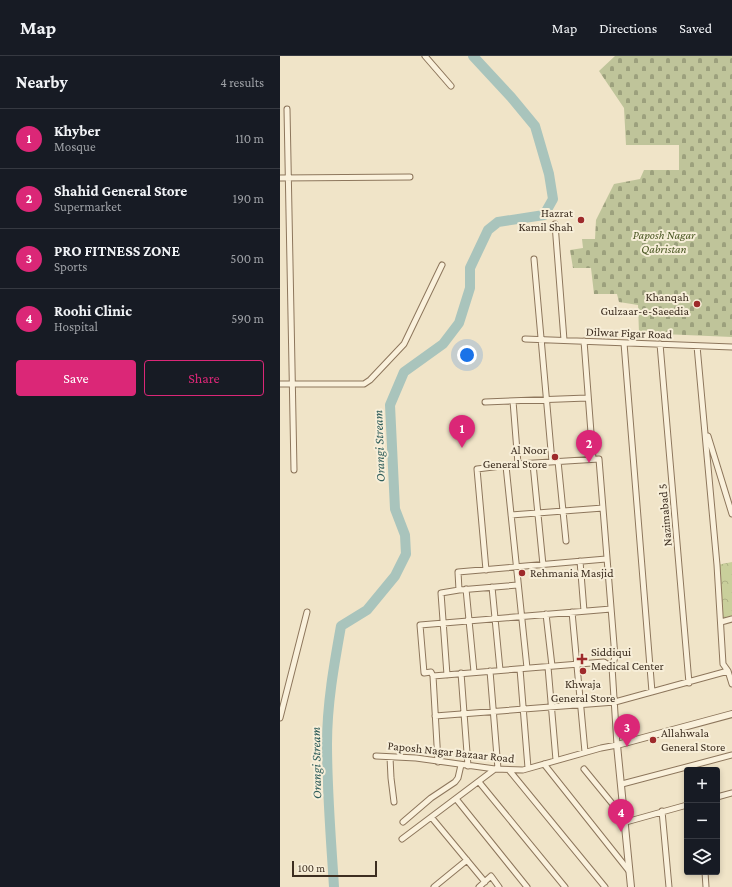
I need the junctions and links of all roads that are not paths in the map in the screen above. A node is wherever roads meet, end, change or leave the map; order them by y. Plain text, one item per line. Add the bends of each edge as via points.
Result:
1 (425, 56) edge
2 (451, 86) dead end
3 (287, 109) dead end
4 (410, 177) dead end
5 (280, 178) edge
6 (288, 178) junction
7 (555, 224) dead end
8 (534, 259) dead end
9 (442, 265) dead end
10 (525, 339) dead end
11 (542, 339) junction
12 (564, 340) junction
13 (584, 341) junction
14 (624, 343) junction
15 (660, 344) junction
16 (697, 346) junction
17 (732, 347) edge
18 (280, 384) edge
19 (292, 384) junction
20 (587, 398) junction
21 (546, 399) junction
22 (513, 400) junction
23 (485, 402) dead end
24 (705, 426) junction
25 (593, 459) junction
26 (558, 461) junction
27 (552, 462) junction
28 (518, 464) junction
29 (533, 464) junction
30 (506, 466) junction
31 (294, 470) dead end
32 (603, 508) junction
33 (563, 511) junction
34 (538, 513) junction
35 (732, 514) edge
36 (511, 515) junction
37 (566, 541) dead end
38 (606, 559) junction
39 (580, 561) junction
40 (543, 564) junction
41 (516, 567) junction
42 (486, 570) junction
43 (518, 585) junction
44 (492, 587) junction
45 (466, 589) junction
46 (459, 590) junction
47 (611, 609) junction
48 (584, 611) junction
49 (306, 612) dead end
50 (572, 612) junction
51 (546, 614) junction
52 (522, 616) junction
53 (495, 618) junction
54 (732, 619) edge
55 (469, 620) junction
56 (721, 622) junction
57 (443, 623) junction
58 (578, 664) junction
59 (550, 666) junction
60 (612, 666) junction
61 (527, 668) junction
62 (520, 669) junction
63 (500, 670) junction
64 (490, 671) junction
65 (728, 671) junction
66 (474, 672) junction
67 (461, 673) junction
68 (448, 674) junction
69 (433, 676) junction
70 (689, 683) junction
71 (732, 684) edge
72 (652, 692) junction
73 (615, 702) junction
74 (581, 705) junction
75 (552, 707) junction
76 (523, 709) junction
77 (493, 712) junction
78 (464, 714) junction
79 (732, 714) edge
80 (435, 716) junction
81 (280, 718) edge
82 (617, 745) junction
83 (585, 752) junction
84 (732, 755) edge
85 (376, 756) dead end
86 (390, 757) junction
87 (556, 760) junction
88 (438, 762) junction
89 (544, 764) junction
90 (461, 765) junction
91 (468, 766) junction
92 (528, 768) junction
93 (496, 769) junction
94 (584, 769) dead end
95 (509, 770) junction
96 (479, 782) junction
97 (622, 784) junction
98 (732, 793) edge
99 (720, 796) edge
100 (457, 800) junction
101 (394, 802) dead end
102 (684, 806) edge
103 (662, 812) junction
104 (432, 818) junction
105 (626, 821) junction
106 (403, 822) dead end
107 (402, 839) dead end
108 (467, 860) junction
109 (630, 872) junction
110 (705, 875) edge
111 (485, 882) junction
112 (434, 887) edge
113 (479, 887) edge
114 (499, 887) edge
115 (527, 887) edge
116 (565, 887) edge
117 (605, 887) edge
118 (631, 887) edge
119 (669, 887) edge
120 (706, 887) edge

1 - 2 street
3 - 6 street
4 - 6 street
5 - 6 street
6 - 19 street
7 - 12 street
8 - 11 street
9 - 19 street via 404,344 370,380 364,384
10 - 11 street, Dilwar Figar Road
11 - 12 street, Dilwar Figar Road
11 - 21 street
12 - 13 street, Dilwar Figar Road
13 - 14 street, Dilwar Figar Road
13 - 20 street
14 - 15 street, Dilwar Figar Road
14 - 72 street
15 - 16 street, Dilwar Figar Road
15 - 70 street, Nazimabad 5
16 - 17 street, Dilwar Figar Road
16 - 24 street
18 - 19 street
19 - 31 street
20 - 21 street
20 - 25 street
21 - 22 street
21 - 27 street
22 - 23 street
22 - 28 street
24 - 35 street
24 - 56 street
25 - 26 street
25 - 32 street via 599,459
26 - 27 street
26 - 33 street
27 - 29 street
28 - 29 street
28 - 30 street
29 - 34 street
30 - 36 street
30 - 42 street via 477,470
32 - 33 street
32 - 38 street
33 - 34 street
33 - 37 street
34 - 36 street
34 - 40 street
36 - 41 street
38 - 39 street
38 - 47 street
39 - 40 street
39 - 48 street
40 - 41 street
41 - 42 street
41 - 43 street
42 - 46 street via 458,572
43 - 44 street
43 - 52 street
44 - 45 street
44 - 53 street
45 - 46 street
45 - 55 street
46 - 57 street via 441,593
47 - 48 street
47 - 60 street via 615,657
48 - 50 street
49 - 81 street
50 - 51 street
50 - 58 street
51 - 52 street
51 - 59 street
52 - 53 street
52 - 61 street
53 - 55 street
53 - 63 street
54 - 56 street
55 - 57 street
55 - 66 street
56 - 65 street via 723,664
57 - 68 street
57 - 69 street via 420,625 424,673 431,672
58 - 59 street
58 - 60 street via 604,662
58 - 74 street
59 - 61 street
59 - 75 street
60 - 73 street
61 - 62 street
62 - 63 street
62 - 76 street
63 - 64 street
64 - 66 street
64 - 77 street
65 - 70 street
65 - 71 street
66 - 67 street
67 - 68 street
67 - 78 street
68 - 69 street
69 - 80 street
70 - 72 street
72 - 73 street
73 - 74 street
73 - 82 street
74 - 75 street
74 - 83 street
75 - 76 street
75 - 87 street
76 - 77 street
76 - 92 street
77 - 78 street
77 - 93 street
78 - 80 street
78 - 91 street
79 - 82 street, Paposh Nagar Bazaar Road
80 - 88 street
82 - 83 street, Paposh Nagar Bazaar Road
82 - 97 street
83 - 87 street, Paposh Nagar Bazaar Road
84 - 97 street
85 - 86 street, Paposh Nagar Bazaar Road
86 - 88 street, Paposh Nagar Bazaar Road
86 - 101 street
87 - 89 street, Paposh Nagar Bazaar Road
88 - 90 street, Paposh Nagar Bazaar Road
89 - 92 street, Paposh Nagar Bazaar Road
89 - 109 street
90 - 91 street, Paposh Nagar Bazaar Road
90 - 106 street via 455,782
91 - 93 street, Paposh Nagar Bazaar Road
92 - 95 street, Paposh Nagar Bazaar Road
93 - 95 street, Paposh Nagar Bazaar Road
93 - 96 street
94 - 105 street
95 - 117 street
96 - 100 street
96 - 116 street
97 - 105 street
98 - 99 street
100 - 104 street
100 - 115 street
102 - 103 street
103 - 105 street
103 - 119 street
104 - 107 street
104 - 108 street
105 - 109 street
108 - 111 street
108 - 112 street
109 - 118 street
110 - 120 street
111 - 113 street
111 - 114 street via 491,876

